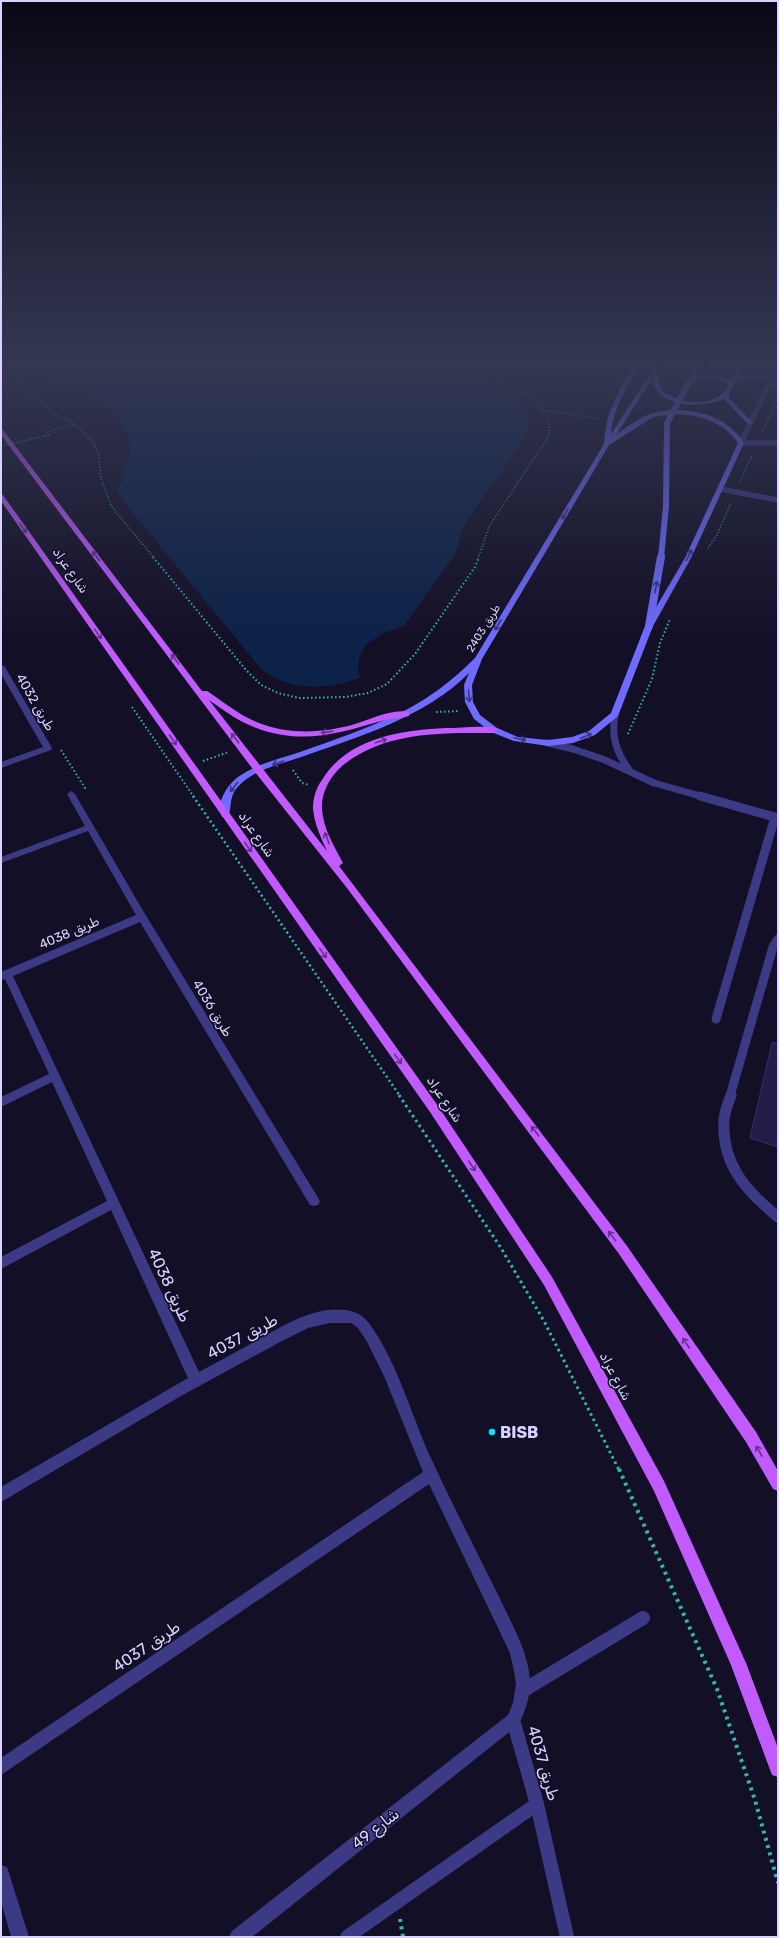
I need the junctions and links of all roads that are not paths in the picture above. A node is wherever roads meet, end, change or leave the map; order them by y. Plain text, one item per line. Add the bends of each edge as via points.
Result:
1 (20, 456) edge
2 (600, 456) edge
3 (666, 456) edge
4 (735, 456) edge
5 (721, 486) junction
6 (737, 489) junction
7 (778, 494) edge
8 (1, 496) edge
9 (778, 500) edge
10 (649, 626) junction
11 (478, 658) junction
12 (1, 668) edge
13 (199, 690) junction
14 (406, 714) junction
15 (615, 714) junction
16 (494, 730) junction
17 (548, 743) junction
18 (1, 765) edge
19 (258, 770) junction
20 (632, 774) junction
21 (71, 794) road end
22 (225, 815) junction
23 (776, 818) edge
24 (90, 827) junction
25 (1, 860) edge
26 (350, 886) junction
27 (142, 917) junction
28 (778, 939) edge
29 (4, 974) edge
30 (716, 1019) dead end
31 (55, 1076) junction
32 (1, 1102) edge
33 (314, 1201) dead end
34 (114, 1203) junction
35 (778, 1217) edge
36 (1, 1263) edge
37 (196, 1380) junction
38 (430, 1475) junction
39 (778, 1484) edge
40 (1, 1495) edge
41 (643, 1618) dead end
42 (524, 1690) junction
43 (513, 1720) junction
44 (1, 1767) edge
45 (778, 1769) edge
46 (537, 1804) junction
47 (1, 1873) edge
48 (248, 1934) edge
49 (20, 1937) edge
50 (347, 1937) edge
51 (567, 1937) edge

13 -> 1 main road
2 -> 11 main road, طريق 2403
10 -> 3 main road, bridge via 663,544
4 - 5 main road
5 - 6 lane
10 -> 5 main road via 688,558
6 - 7 lane
6 - 9 lane
8 -> 22 main road, شارع عراد
10 - 15 main road
11 - 14 main road, طريق 2403 via 457,680 431,700
11 -> 16 main road via 468,685 469,702 477,717
12 - 18 street, طريق 4032 via 48,748
14 -> 13 main road via 387,716 328,732 302,734 275,731 256,724
19 -> 13 main road
14 -> 19 main road, طريق 2403 via 367,731
17 -> 15 main road via 573,740 592,733
15 - 20 lane via 611,730 614,746
16 -> 17 main road via 517,740
26 -> 16 main road via 320,820 318,801 321,789 330,774 342,761 358,750 397,736 429,732
17 - 20 lane via 591,755
19 -> 22 main road, طريق 2403 via 238,781 231,789 226,797
19 - 26 main road
20 - 23 lane via 654,783
21 - 24 street, طريق 4036
22 -> 45 main road, شارع عراد via 434,1109 548,1281 659,1486 738,1663
23 - 30 lane
24 - 25 street
24 - 27 street, طريق 4036
39 -> 26 main road via 751,1437 623,1250
27 - 29 street, طريق 4038
27 - 33 street, طريق 4036
28 - 35 lane via 772,947 724,1118 724,1141 736,1177 757,1201
29 - 31 street, طريق 4038
31 - 32 street
31 - 34 street, طريق 4038
34 - 36 street
34 - 37 street, طريق 4038
37 - 38 street, طريق 4037 via 316,1319 354,1318 363,1324 380,1354
37 - 40 street, طريق 4037
38 - 42 street, طريق 4037 via 462,1535 515,1648 522,1671
38 - 44 street, طريق 4037
41 - 42 lane
42 - 43 street, طريق 4037 via 519,1710
43 - 46 lane, طريق 4037
43 - 48 street, شارع 49
46 - 50 lane
46 - 51 lane, طريق 4037
47 - 49 street

